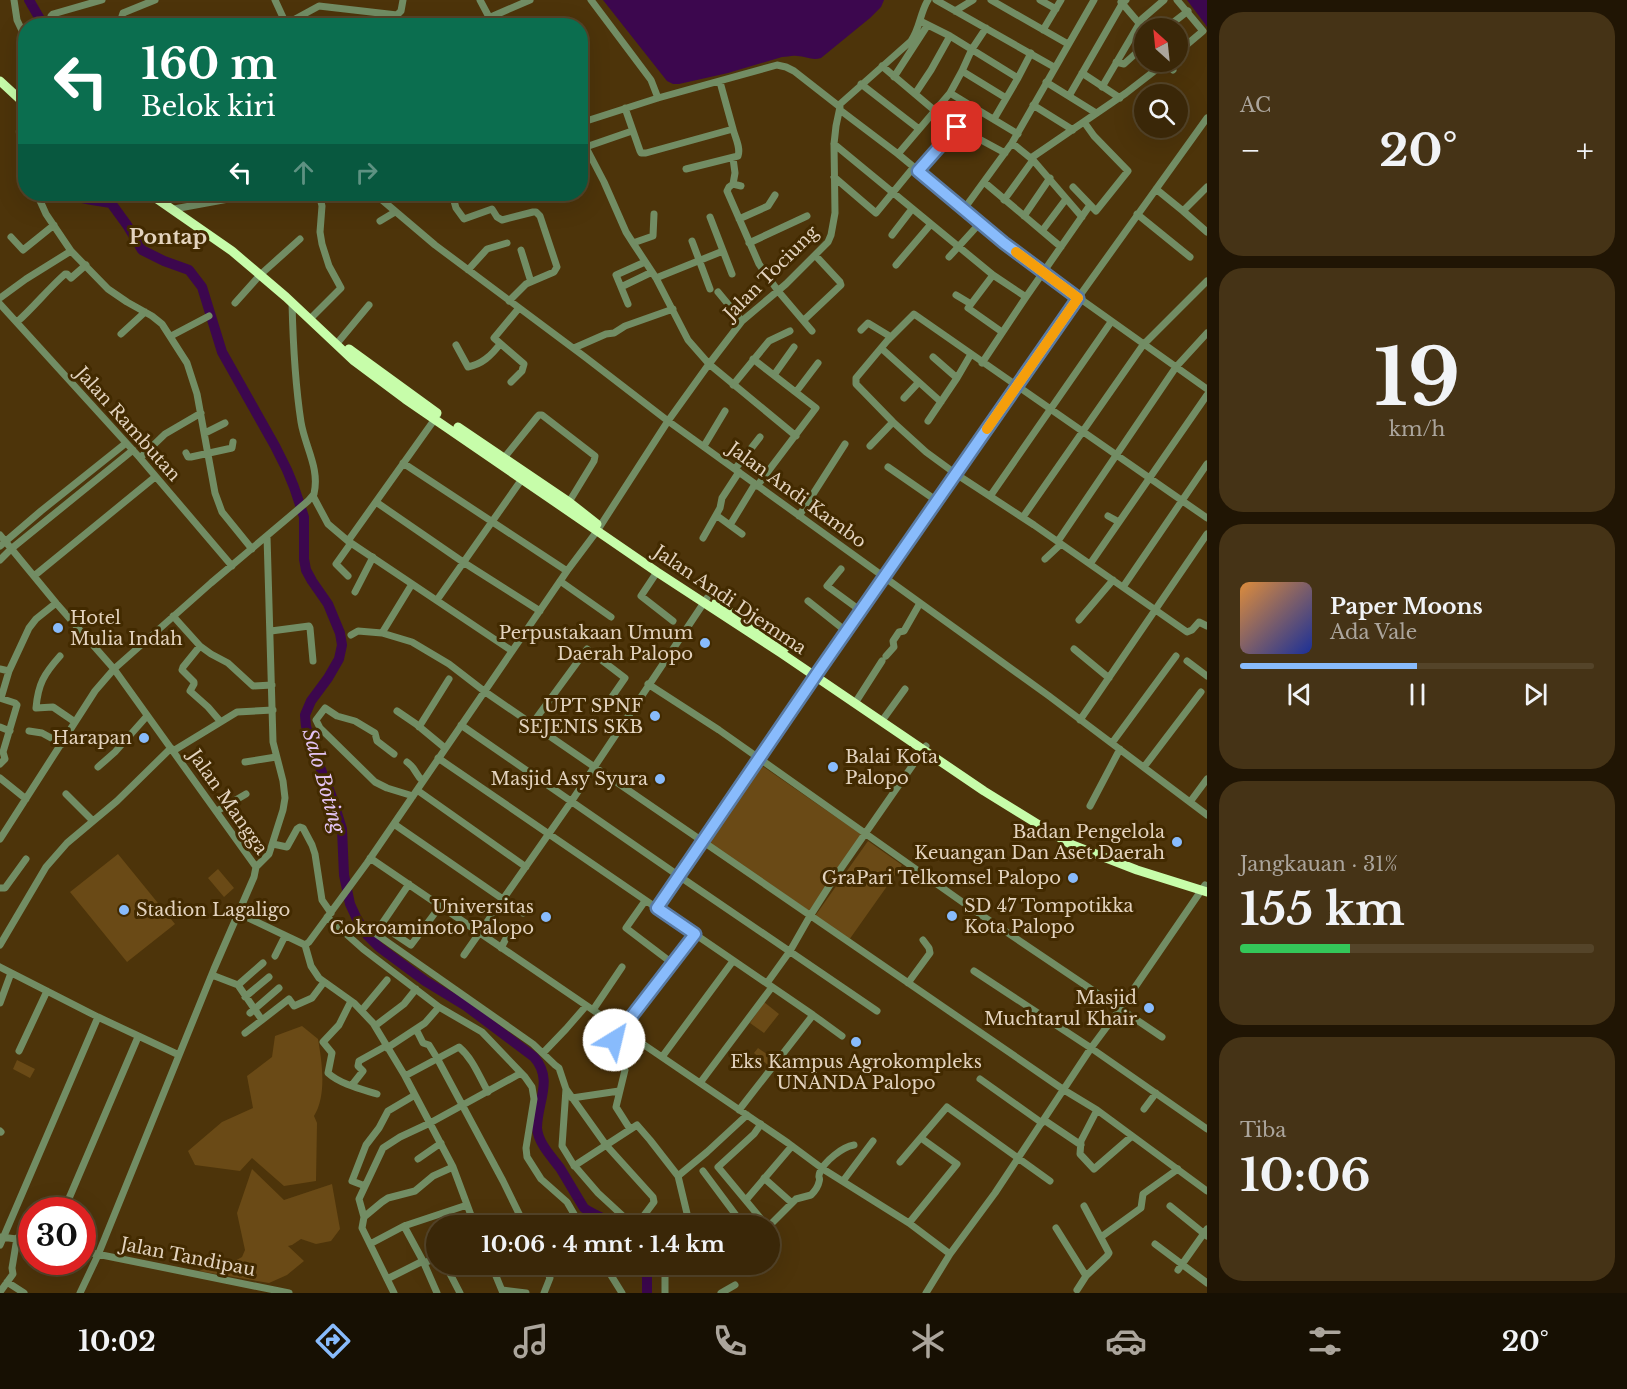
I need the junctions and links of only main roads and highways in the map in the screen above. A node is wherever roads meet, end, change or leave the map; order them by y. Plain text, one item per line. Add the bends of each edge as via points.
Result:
1 (0, 81) edge
2 (18, 98) edge
3 (161, 201) edge
4 (322, 330) junction
5 (356, 359) junction
6 (437, 417) junction
7 (599, 528) junction
8 (706, 601) junction
9 (817, 675) junction
10 (925, 748) junction
11 (1205, 888) edge

1 - 2 highway
3 - 4 highway, Jalan Andi Djemma via 232,251
4 - 5 highway, Jalan Andi Djemma
4 - 5 highway, Jalan Andi Djemma
5 - 6 highway, Jalan Andi Djemma
6 - 7 highway, Jalan Andi Djemma via 522,479
6 - 7 highway, Jalan Andi Djemma via 504,458
7 - 8 highway, Jalan Andi Djemma
7 - 8 highway, Jalan Andi Djemma via 657,572
8 - 9 highway, Jalan Andi Djemma via 761,631
9 - 10 highway, Jalan Andi Djemma
9 - 10 highway, Jalan Andi Djemma
10 - 11 highway, Jalan Andi Djemma via 1072,839

